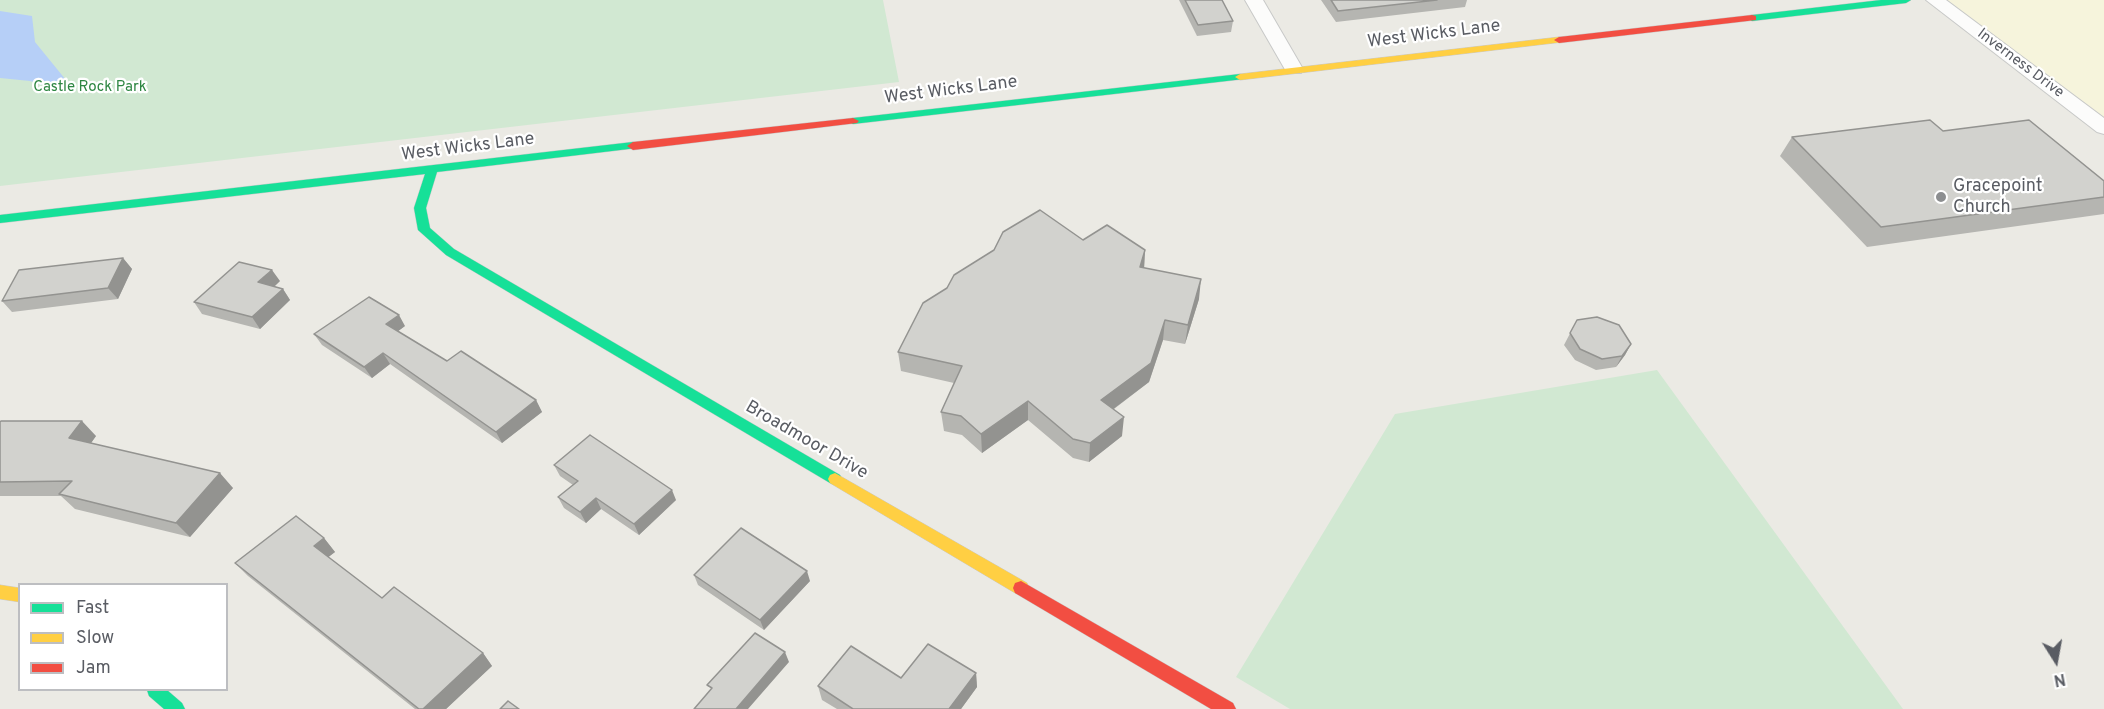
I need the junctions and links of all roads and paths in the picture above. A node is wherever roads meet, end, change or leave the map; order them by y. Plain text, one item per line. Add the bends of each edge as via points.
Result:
1 (1254, 0) edge
2 (1906, 0) edge
3 (1935, 0) edge
4 (1294, 69) junction
5 (2104, 128) edge
6 (432, 170) junction
7 (0, 219) edge
8 (0, 592) edge
9 (18, 595) edge
10 (156, 691) edge
11 (176, 709) edge
12 (1227, 709) edge

1 - 4 street
2 - 4 main road, West Wicks Lane
3 - 5 street, Inverness Drive
4 - 6 main road, West Wicks Lane
6 - 7 main road, West Wicks Lane
6 - 12 main road, Broadmoor Drive via 420,208 424,230 450,252
8 - 9 main road
10 - 11 main road

